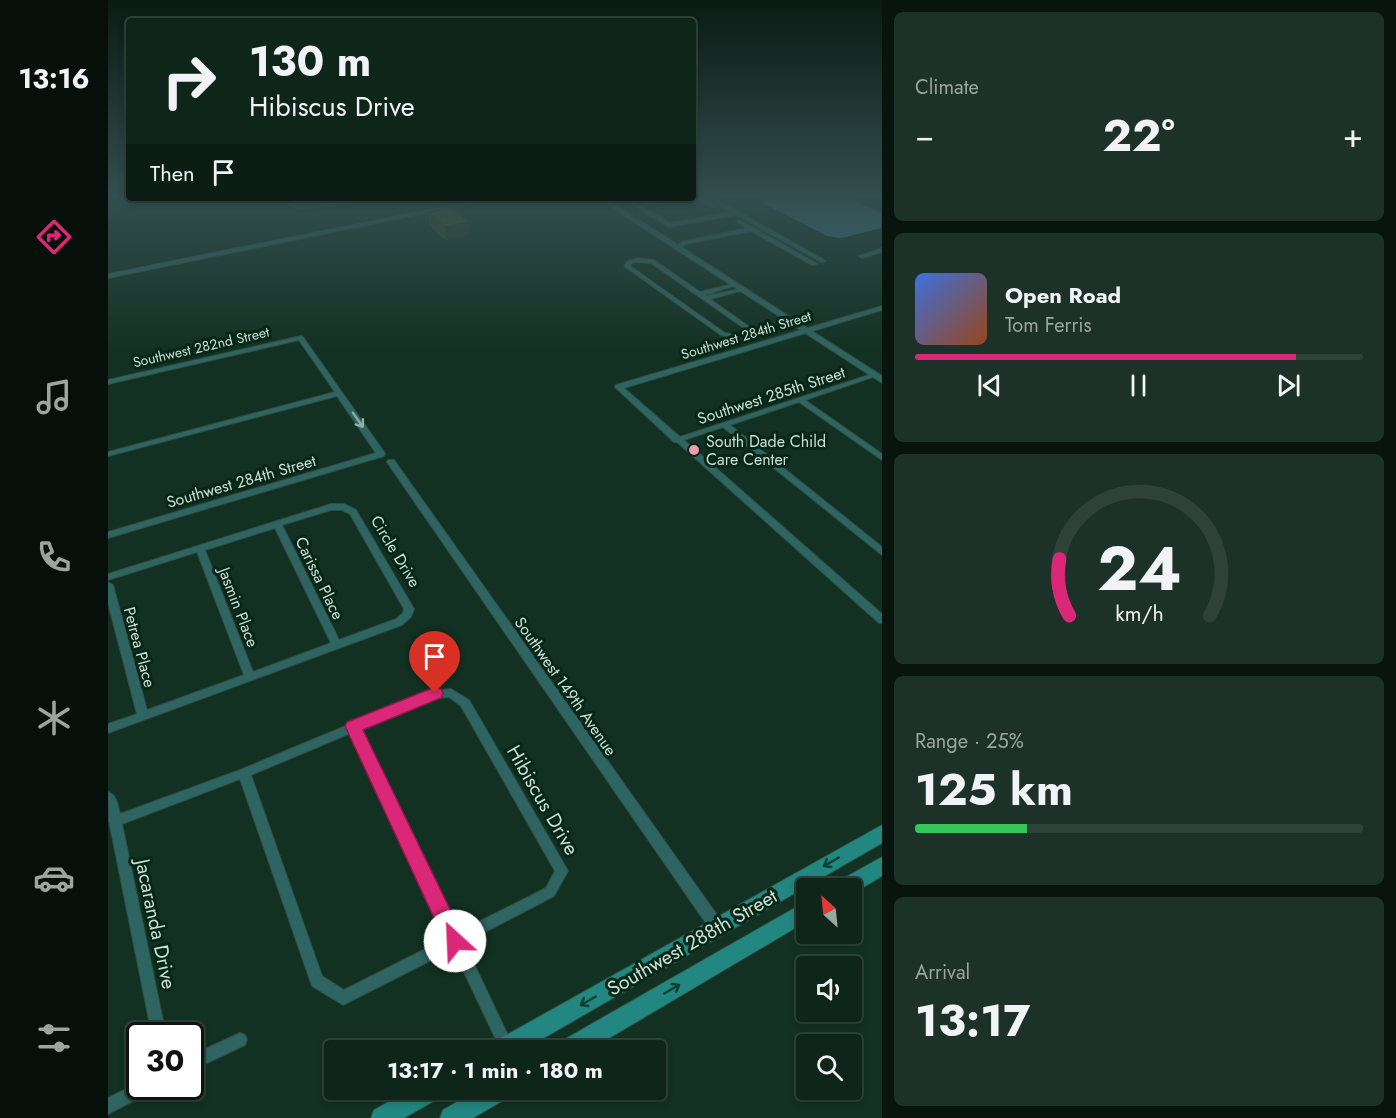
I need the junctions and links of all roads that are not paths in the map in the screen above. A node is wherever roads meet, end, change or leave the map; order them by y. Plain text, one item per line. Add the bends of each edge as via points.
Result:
1 (244, 247) edge
2 (688, 247) edge
3 (785, 247) edge
4 (799, 247) edge
5 (677, 248) joint
6 (882, 250) edge
7 (862, 256) dead end
8 (882, 256) edge
9 (873, 258) dead end
10 (823, 261) dead end
11 (814, 264) dead end
12 (108, 274) edge
13 (738, 287) junction
14 (700, 294) junction
15 (707, 298) junction
16 (882, 309) edge
17 (806, 331) junction
18 (878, 377) edge
19 (108, 382) edge
20 (339, 393) junction
21 (800, 400) junction
22 (725, 424) junction
23 (677, 440) junction
24 (108, 454) edge
25 (882, 458) edge
26 (391, 462) dead end
27 (277, 524) junction
28 (108, 535) edge
29 (200, 548) junction
30 (882, 552) edge
31 (108, 577) edge
32 (108, 585) edge
33 (882, 620) edge
34 (337, 645) junction
35 (250, 677) junction
36 (143, 717) junction
37 (353, 726) junction
38 (108, 729) edge
39 (244, 773) junction
40 (108, 797) edge
41 (115, 820) junction
42 (882, 833) edge
43 (882, 866) edge
44 (861, 878) edge
45 (796, 916) edge
46 (717, 927) junction
47 (455, 941) junction
48 (156, 1022) edge
49 (240, 1040) dead end
50 (502, 1040) edge
51 (522, 1040) edge
52 (585, 1040) edge
53 (204, 1057) edge
54 (126, 1097) edge
55 (414, 1100) edge
56 (482, 1100) edge
57 (108, 1106) edge
58 (382, 1118) edge
59 (452, 1118) edge

1 - 12 street
2 - 5 street
3 - 11 street
4 - 10 street
5 - 13 street
6 - 7 street
8 - 9 street
13 - 14 street
13 - 15 street
13 - 17 street
14 - 15 street
14 - 15 street via 652,261 638,260 627,265 723,334 738,338 752,331
16 - 17 street, Southwest 284th Street
17 - 18 street
17 - 23 street, Southwest 284th Street via 619,387
18 - 21 street, Southwest 285th Street
19 - 20 street, Southwest 282nd Street via 301,338
20 - 24 street
20 -> 28 street, Southwest 284th Street via 381,454
21 - 22 street, Southwest 285th Street
21 - 25 street
22 - 23 street, Southwest 285th Street
22 - 30 street
23 - 33 street
26 - 46 street, Southwest 149th Avenue
27 - 29 street, Circle Drive
27 - 34 street, Carissa Place
27 - 34 street, Circle Drive via 331,507 348,508 408,604 408,615 399,622
29 - 31 street, Circle Drive
29 - 35 street, Jasmin Place
32 - 36 street, Petrea Place
34 - 35 street, Circle Drive
35 - 36 street, Circle Drive
36 - 38 street, Circle Drive
37 - 39 street, Hibiscus Drive
37 - 47 street
37 - 47 street, Hibiscus Drive via 435,693 452,693 465,703 562,871 550,892
39 - 41 street, Hibiscus Drive
39 - 47 street, Hibiscus Drive via 317,981 343,998
40 - 41 street
41 - 48 street, Jacaranda Drive
42 -> 46 main road, Southwest 288th Street
43 - 44 main road
52 -> 45 main road, Southwest 288th Street
46 -> 51 main road, Southwest 288th Street
47 - 50 street
49 - 53 street
54 - 57 street
55 - 58 main road
56 - 59 main road

